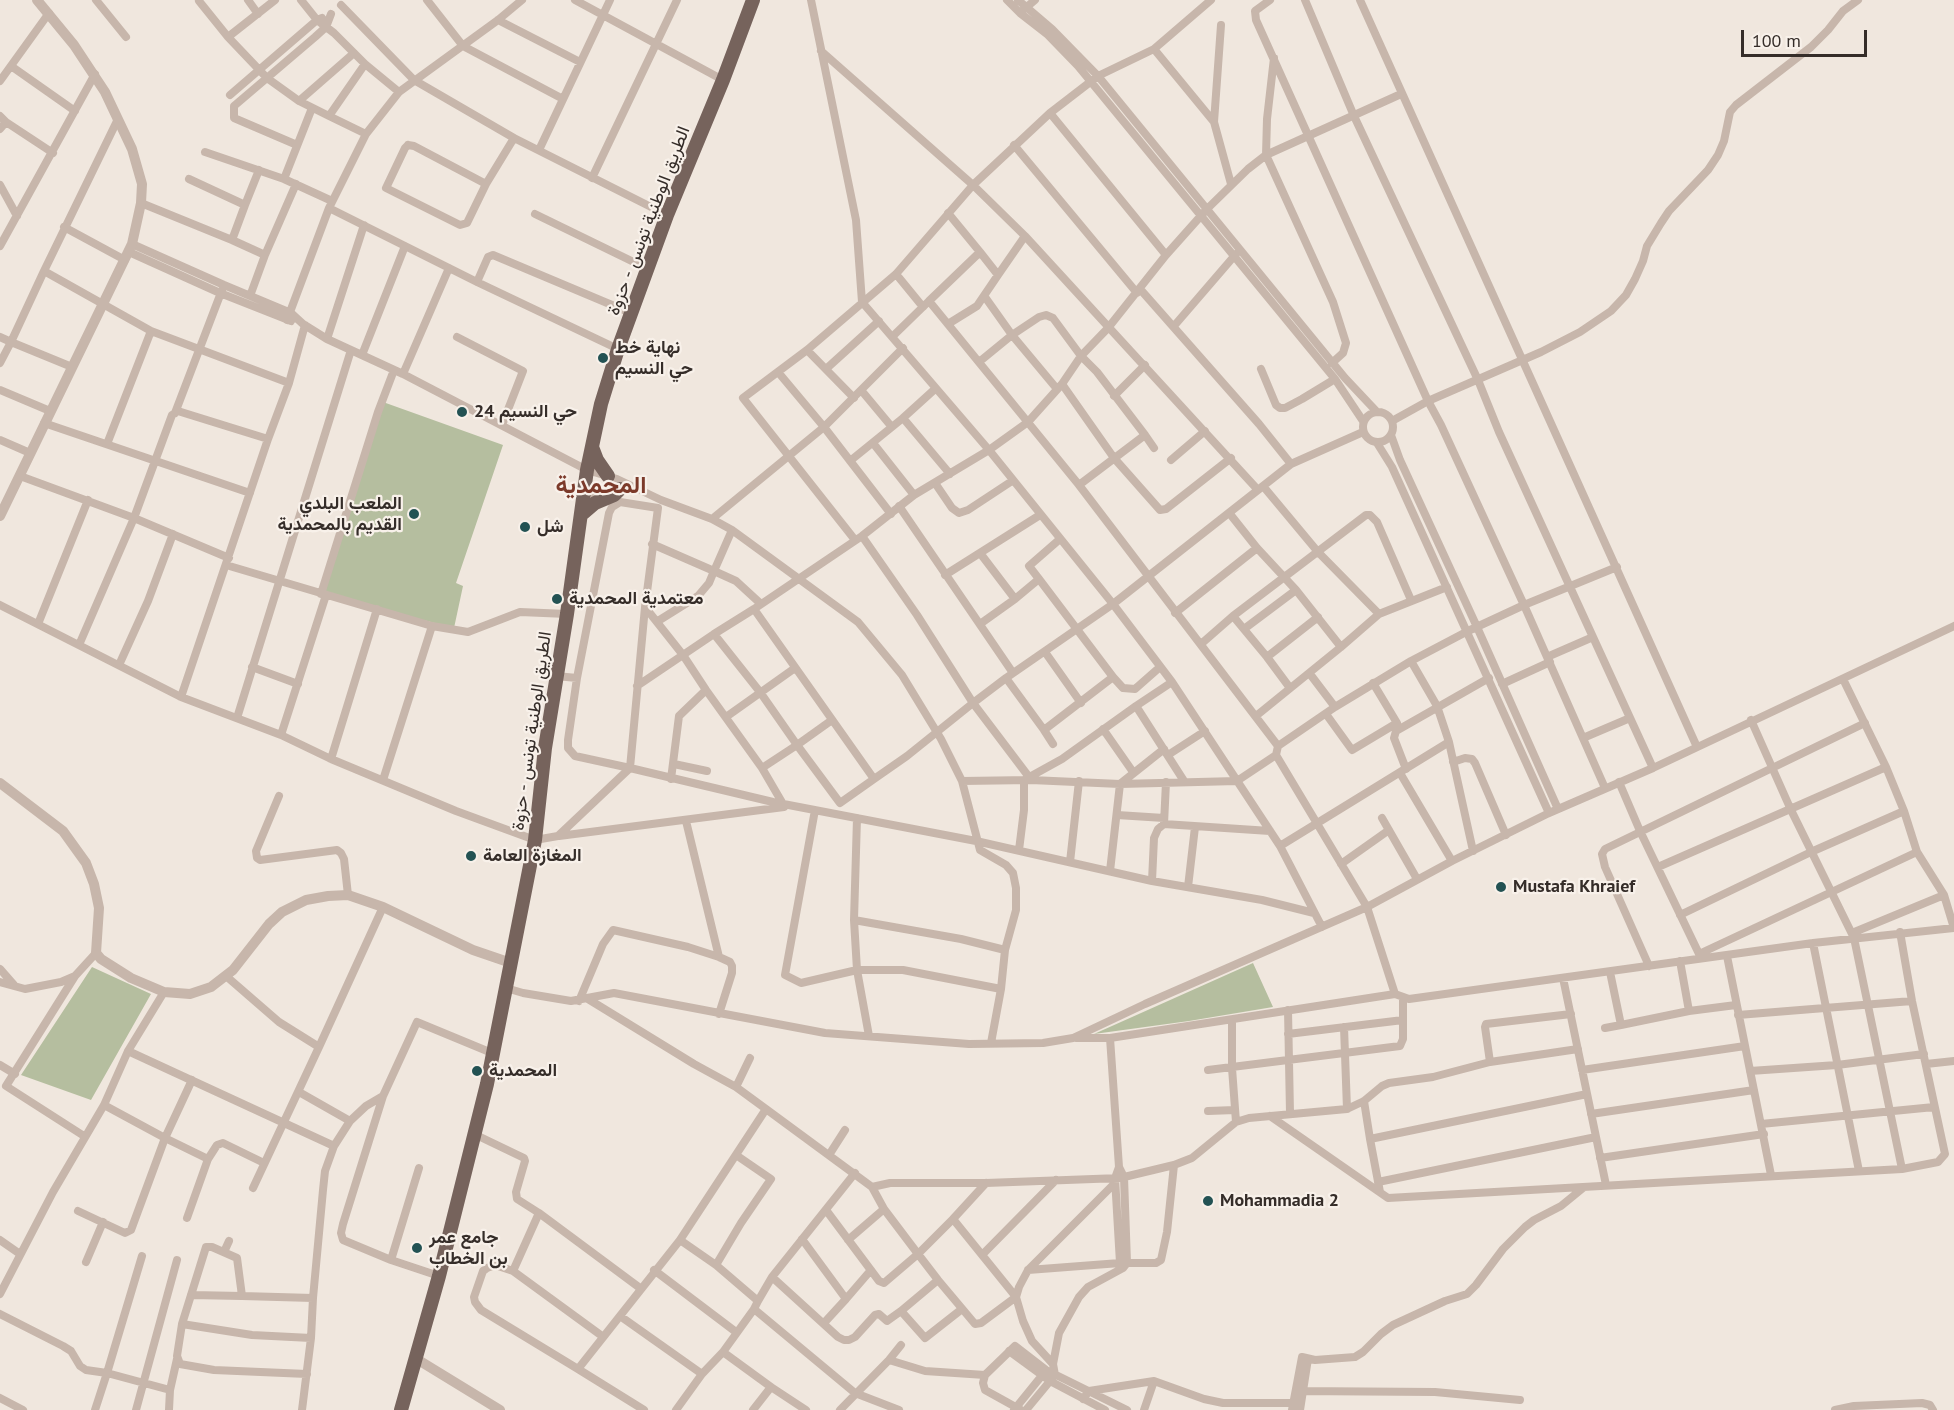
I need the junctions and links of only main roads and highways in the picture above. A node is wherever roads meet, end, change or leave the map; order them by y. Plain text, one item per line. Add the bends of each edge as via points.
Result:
1 (753, 0) edge
2 (592, 446) junction
3 (608, 476) road end
4 (624, 487) road end
5 (581, 515) junction
6 (401, 1410) edge

1 - 2 main road, الطريق الوطنية تونس - حزوة via 618,349
2 - 3 main road
2 - 5 main road, الطريق الوطنية تونس - حزوة
4 - 5 main road
5 - 6 main road, الطريق الوطنية تونس - حزوة via 535,840 506,988 439,1275

